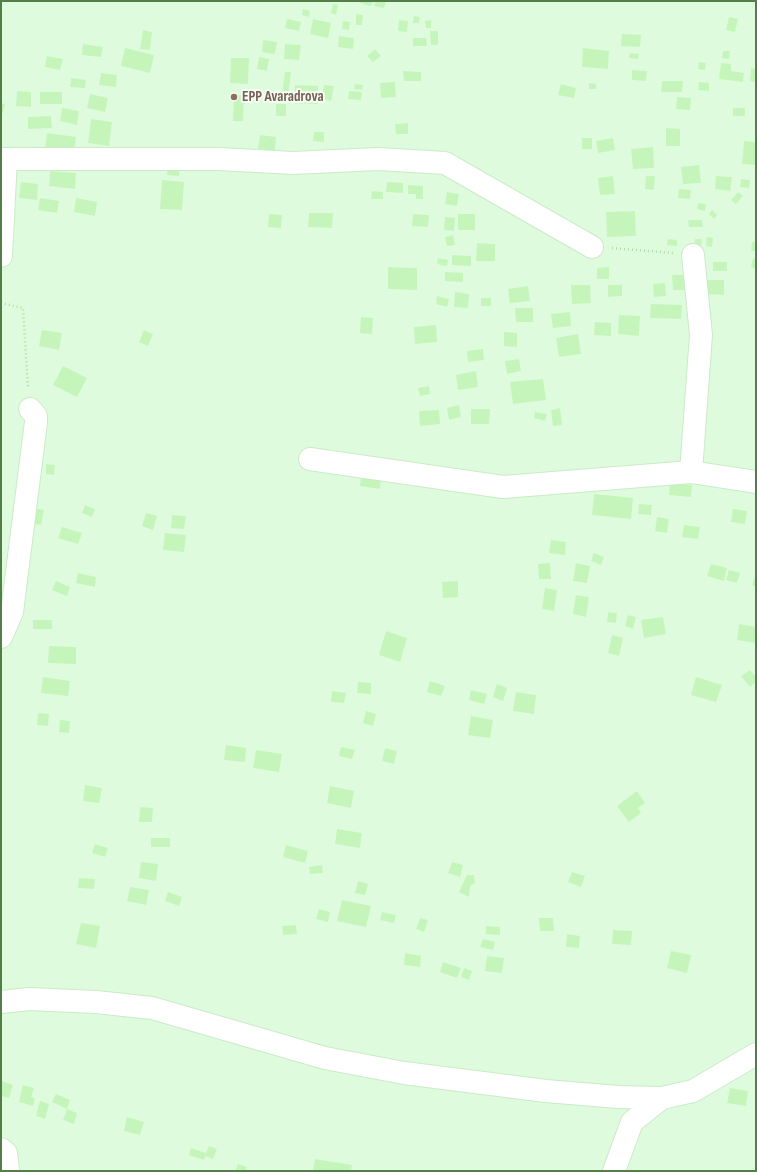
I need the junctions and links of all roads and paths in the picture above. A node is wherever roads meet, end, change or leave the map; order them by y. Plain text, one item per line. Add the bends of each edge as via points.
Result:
1 (4, 159) edge
2 (592, 247) joint
3 (693, 255) joint
4 (1, 256) edge
5 (1, 303) edge
6 (30, 409) joint
7 (310, 458) dead end
8 (691, 472) junction
9 (756, 482) edge
10 (1, 637) edge
11 (1, 1002) edge
12 (756, 1054) edge
13 (662, 1098) junction
14 (1, 1150) edge
15 (8, 1171) edge
16 (614, 1171) edge

1 - 2 street via 203,159 293,162 378,159 445,163
1 - 4 street
2 - 3 path
3 - 8 street via 701,335
5 - 6 path via 23,308
6 - 10 street via 36,416 36,422 12,612
7 - 8 street via 503,486
8 - 9 street
11 - 13 street via 29,999 152,1008 325,1058 404,1073 618,1098
12 - 13 street via 694,1090
13 - 16 street via 632,1122
14 - 15 street via 6,1153

